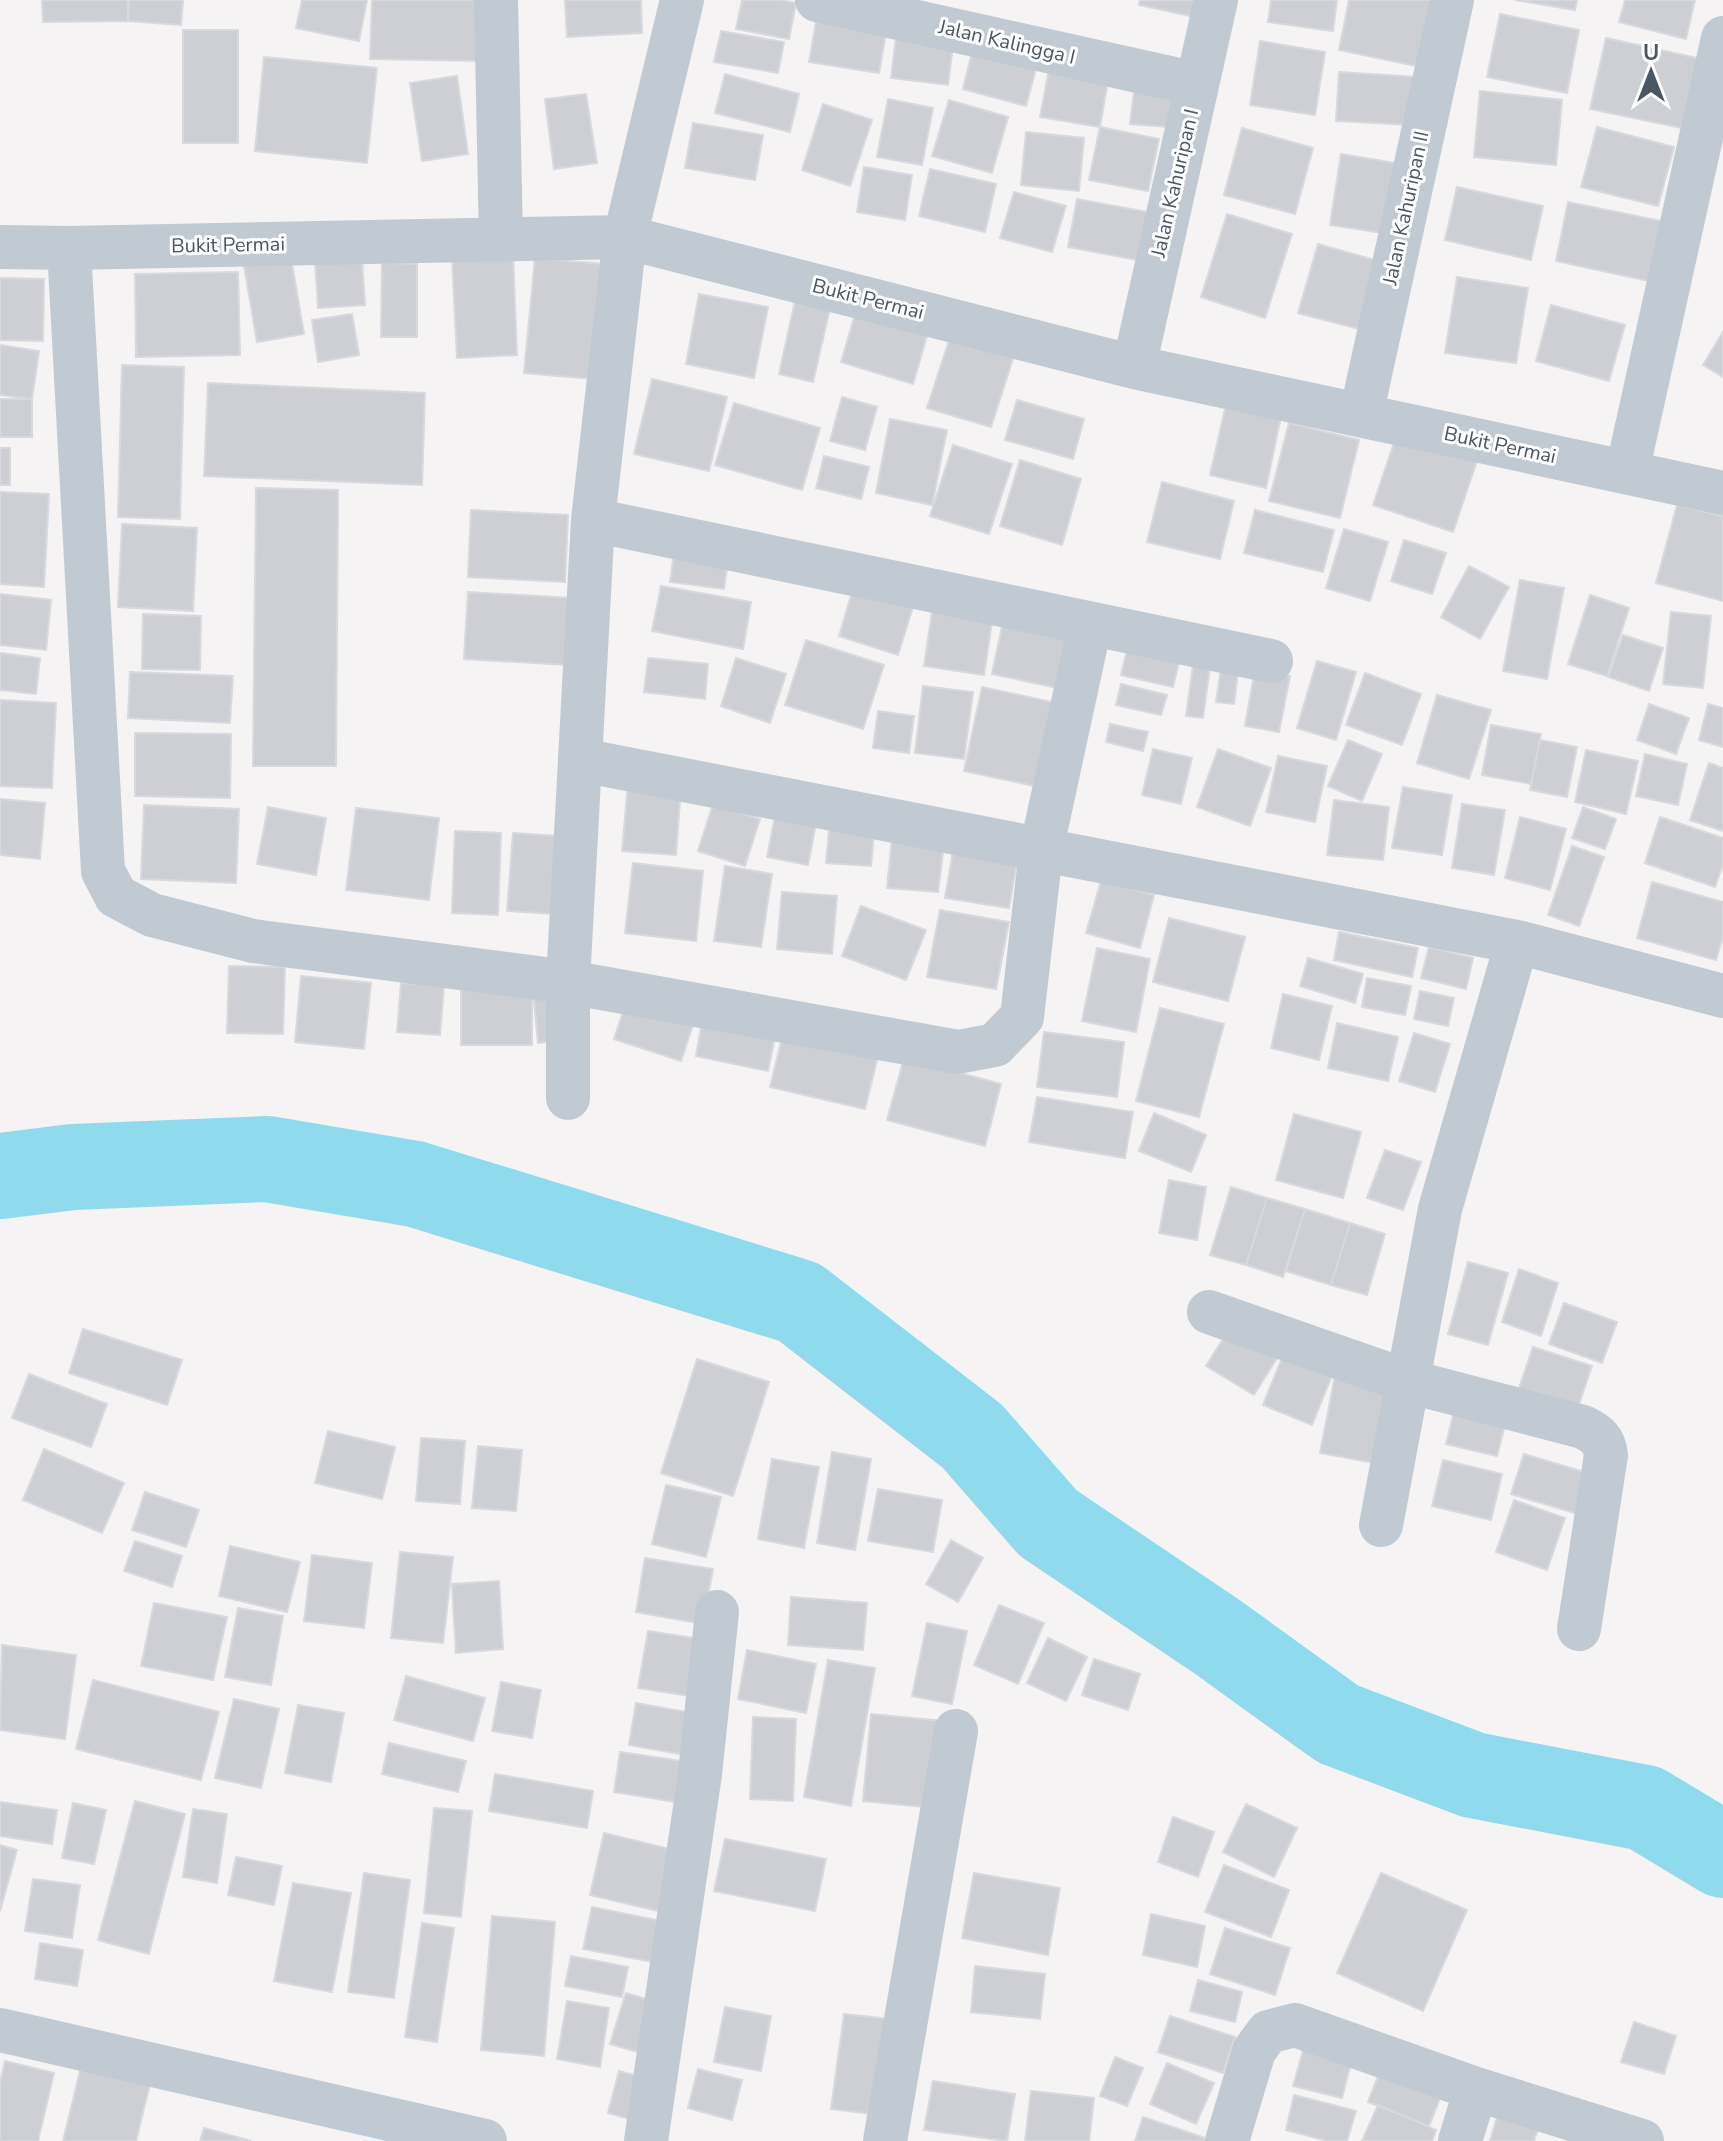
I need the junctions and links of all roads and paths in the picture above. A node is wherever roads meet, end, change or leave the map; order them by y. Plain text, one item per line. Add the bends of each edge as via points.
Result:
1 (496, 0) edge
2 (682, 0) edge
3 (817, 0) edge
4 (1216, 0) edge
5 (1452, 0) edge
6 (1723, 38) edge
7 (1197, 84) junction
8 (625, 237) junction
9 (501, 240) junction
10 (0, 247) edge
11 (69, 248) junction
12 (1134, 367) junction
13 (1361, 415) junction
14 (1627, 472) junction
15 (1723, 493) edge
16 (593, 520) junction
17 (1090, 625) junction
18 (1271, 661) dead end
19 (581, 760) junction
20 (1041, 851) junction
21 (1517, 942) junction
22 (568, 982) junction
23 (1723, 996) edge
24 (568, 1098) dead end
25 (1209, 1312) dead end
26 (1407, 1381) junction
27 (1381, 1525) dead end
28 (717, 1612) dead end
29 (1579, 1629) dead end
30 (956, 1731) dead end
31 (0, 2030) edge
32 (1476, 2089) junction
33 (485, 2141) edge
34 (646, 2141) edge
35 (885, 2141) edge
36 (1227, 2141) edge
37 (1460, 2141) edge
38 (1642, 2141) edge

1 - 9 street
2 - 8 street
3 - 7 street, Jalan Kalingga I
4 - 7 street, Jalan Kahuripan I
5 - 13 street, Jalan Kahuripan II
6 - 14 street
7 - 12 street, Jalan Kahuripan I
8 - 9 street, Bukit Permai
8 - 12 street, Bukit Permai
8 - 16 street
9 - 11 street, Bukit Permai
10 - 11 street, Bukit Permai
11 - 22 street via 103,871 116,896 152,915 253,941
12 - 13 street, Bukit Permai
13 - 14 street, Bukit Permai
14 - 15 street, Bukit Permai
16 - 17 street
16 - 19 street
17 - 18 street
17 - 20 street
19 - 20 street
19 - 22 street
20 - 21 street
20 - 22 street via 1022,1017 995,1045 958,1052
21 - 23 street
21 - 26 street via 1440,1209
22 - 24 street
25 - 26 street
26 - 27 street
26 - 29 street via 1583,1427 1605,1444
28 - 34 street via 700,1774
30 - 35 street
31 - 33 street
32 - 36 street via 1295,2025 1268,2032 1254,2051
32 - 37 street
32 - 38 street

